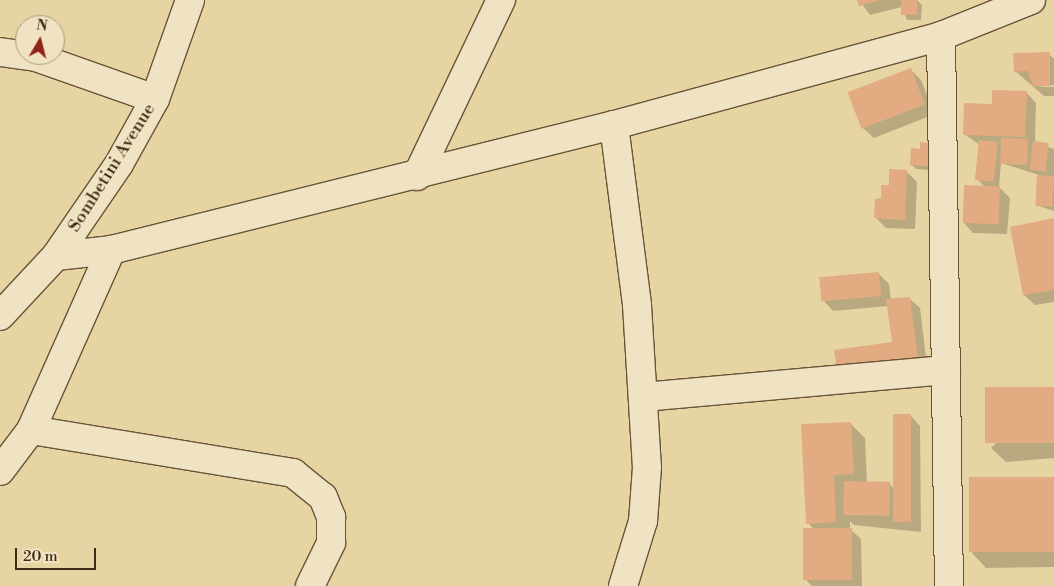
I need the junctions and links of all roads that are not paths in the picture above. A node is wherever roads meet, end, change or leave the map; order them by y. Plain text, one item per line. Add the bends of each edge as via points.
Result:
1 (190, 0) edge
2 (501, 0) edge
3 (1031, 0) edge
4 (941, 36) junction
5 (0, 52) edge
6 (155, 99) junction
7 (614, 125) junction
8 (417, 176) junction
9 (110, 250) junction
10 (56, 256) junction
11 (0, 316) edge
12 (946, 370) junction
13 (643, 398) junction
14 (31, 430) junction
15 (0, 470) edge
16 (310, 586) edge
17 (623, 586) edge
18 (949, 586) edge

1 - 6 street, Sombetini Avenue
2 - 8 street
3 - 4 street
4 - 7 street
4 - 12 street
5 - 6 street via 36,57
6 - 10 street, Sombetini Avenue via 118,164
7 - 8 street
7 - 13 street via 637,306
8 - 9 street
9 - 10 street
9 - 14 street
10 - 11 street, Sombetini Avenue
12 - 13 street
12 - 18 street
13 - 17 street via 646,498
14 - 15 street
14 - 16 street via 293,473 323,497 332,518 331,542

